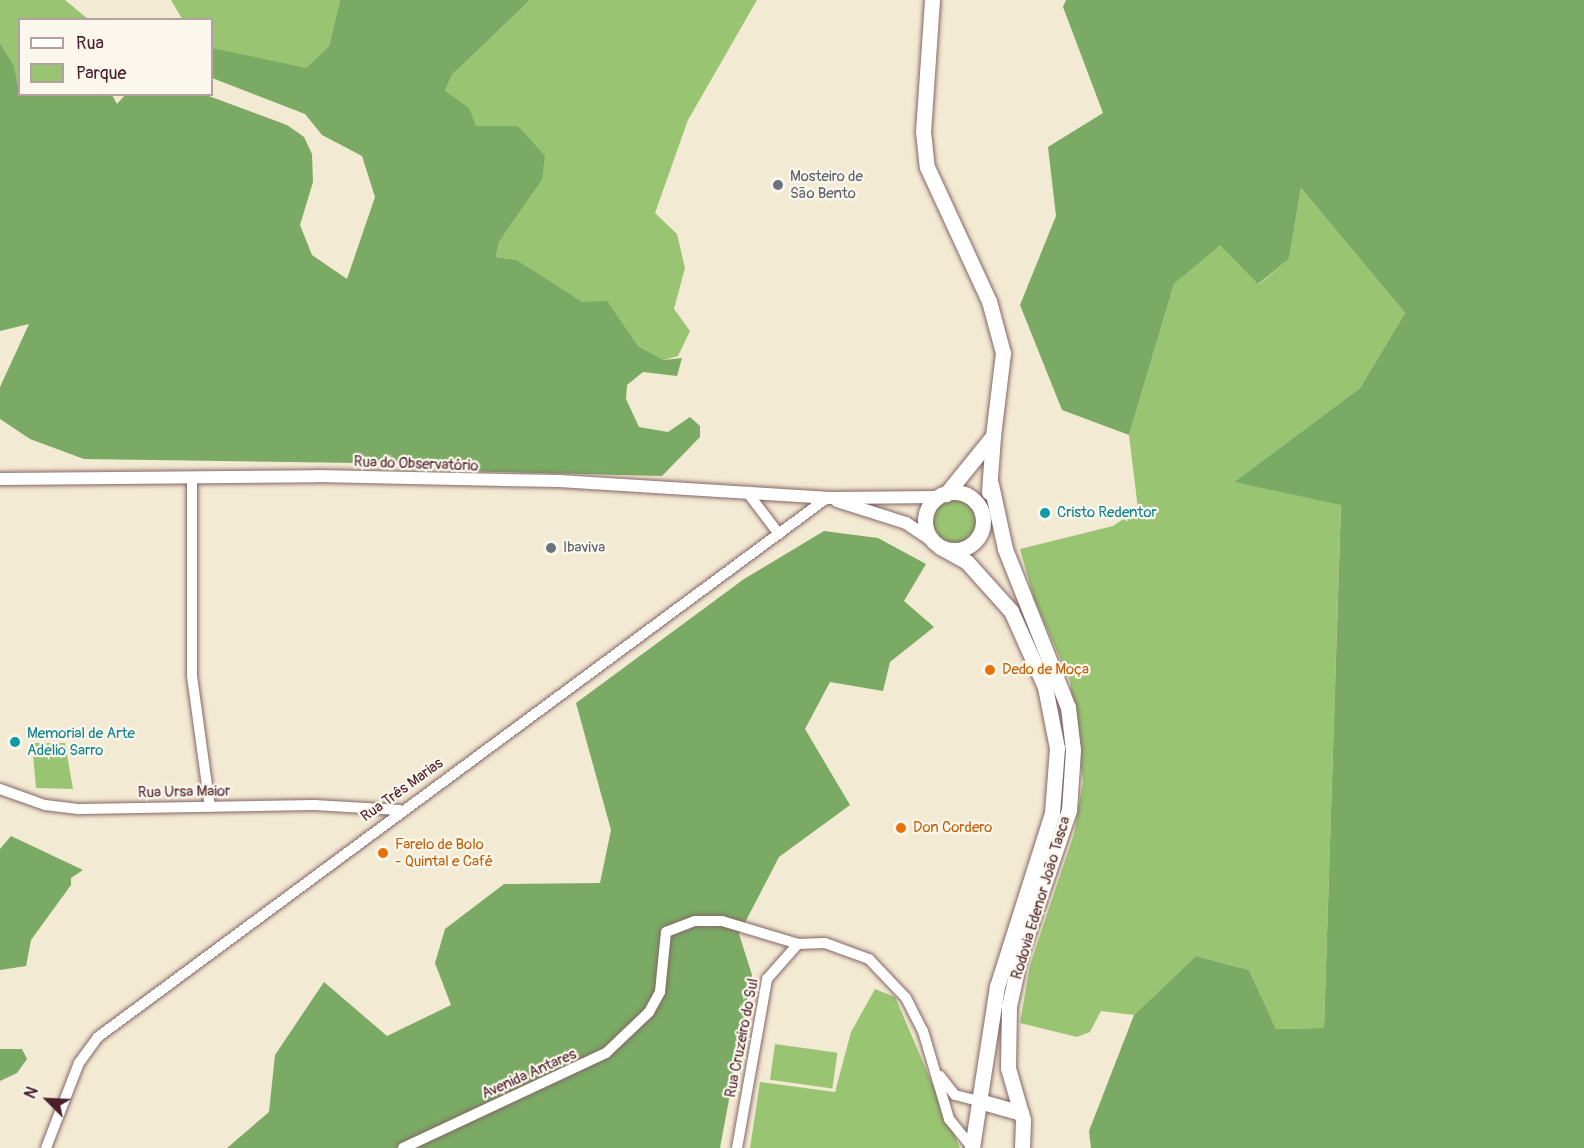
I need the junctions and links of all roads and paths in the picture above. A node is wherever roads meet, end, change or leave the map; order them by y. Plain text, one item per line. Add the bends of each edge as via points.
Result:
1 (933, 0) edge
2 (993, 436) junction
3 (192, 478) junction
4 (0, 479) edge
5 (747, 492) junction
6 (942, 495) junction
7 (828, 498) junction
8 (987, 516) junction
9 (779, 534) junction
10 (937, 544) junction
11 (1019, 583) junction
12 (1000, 597) junction
13 (0, 789) edge
14 (210, 807) junction
15 (373, 807) junction
16 (400, 810) junction
17 (387, 820) junction
18 (798, 944) junction
19 (936, 1071) junction
20 (979, 1101) junction
21 (1022, 1113) junction
22 (46, 1148) edge
23 (403, 1148) edge
24 (737, 1148) edge
25 (972, 1148) edge
26 (1022, 1148) edge

1 - 2 main road, Rodovia Edenor João Tasca via 923,131 927,167 998,328 1003,353
2 - 6 main road
2 - 8 main road, Rodovia Edenor João Tasca
3 - 4 street, Rua do Observatório
3 - 5 street, Rua do Observatório via 559,481
3 - 14 street via 192,676
5 - 7 street, Rua do Observatório
5 - 9 street
6 - 7 street, Rua do Observatório
6 - 8 main road via 970,497
6 - 10 main road via 926,518
7 - 9 street, Rua Três Marias
7 - 10 street, Rua do Observatório via 906,523
8 - 10 main road via 978,537 965,548
8 - 11 main road, Rodovia Edenor João Tasca
9 - 16 street, Rua Três Marias
10 - 12 main road, Rodovia Edenor João Tasca via 967,562
11 - 12 main road
11 - 21 main road, Rodovia Edenor João Tasca via 1068,707 1073,750 1069,810 1020,956 1010,1006 1008,1068
12 - 20 main road, Rodovia Edenor João Tasca via 1045,687 1057,748 1056,778 1052,813 1006,948
13 - 14 street, Rua Ursa Maior via 45,805 80,809
14 - 15 street, Rua Ursa Maior
15 - 16 street, Rua Ursa Maior
15 - 17 street
16 - 17 street, Rua Três Marias
17 - 22 street, Rua Três Marias via 98,1037 79,1063
18 - 19 street via 848,949 890,976 923,1032
18 - 23 street, Avenida Antares via 722,921 695,921 666,932 660,992 649,1012 606,1053
18 - 24 street, Rua Cruzeiro do Sul via 767,979
19 - 20 street via 955,1095
19 - 25 street via 949,1119
20 - 21 main road
20 - 25 main road, Rodovia Edenor João Tasca
21 - 26 main road, Rodovia Edenor João Tasca

